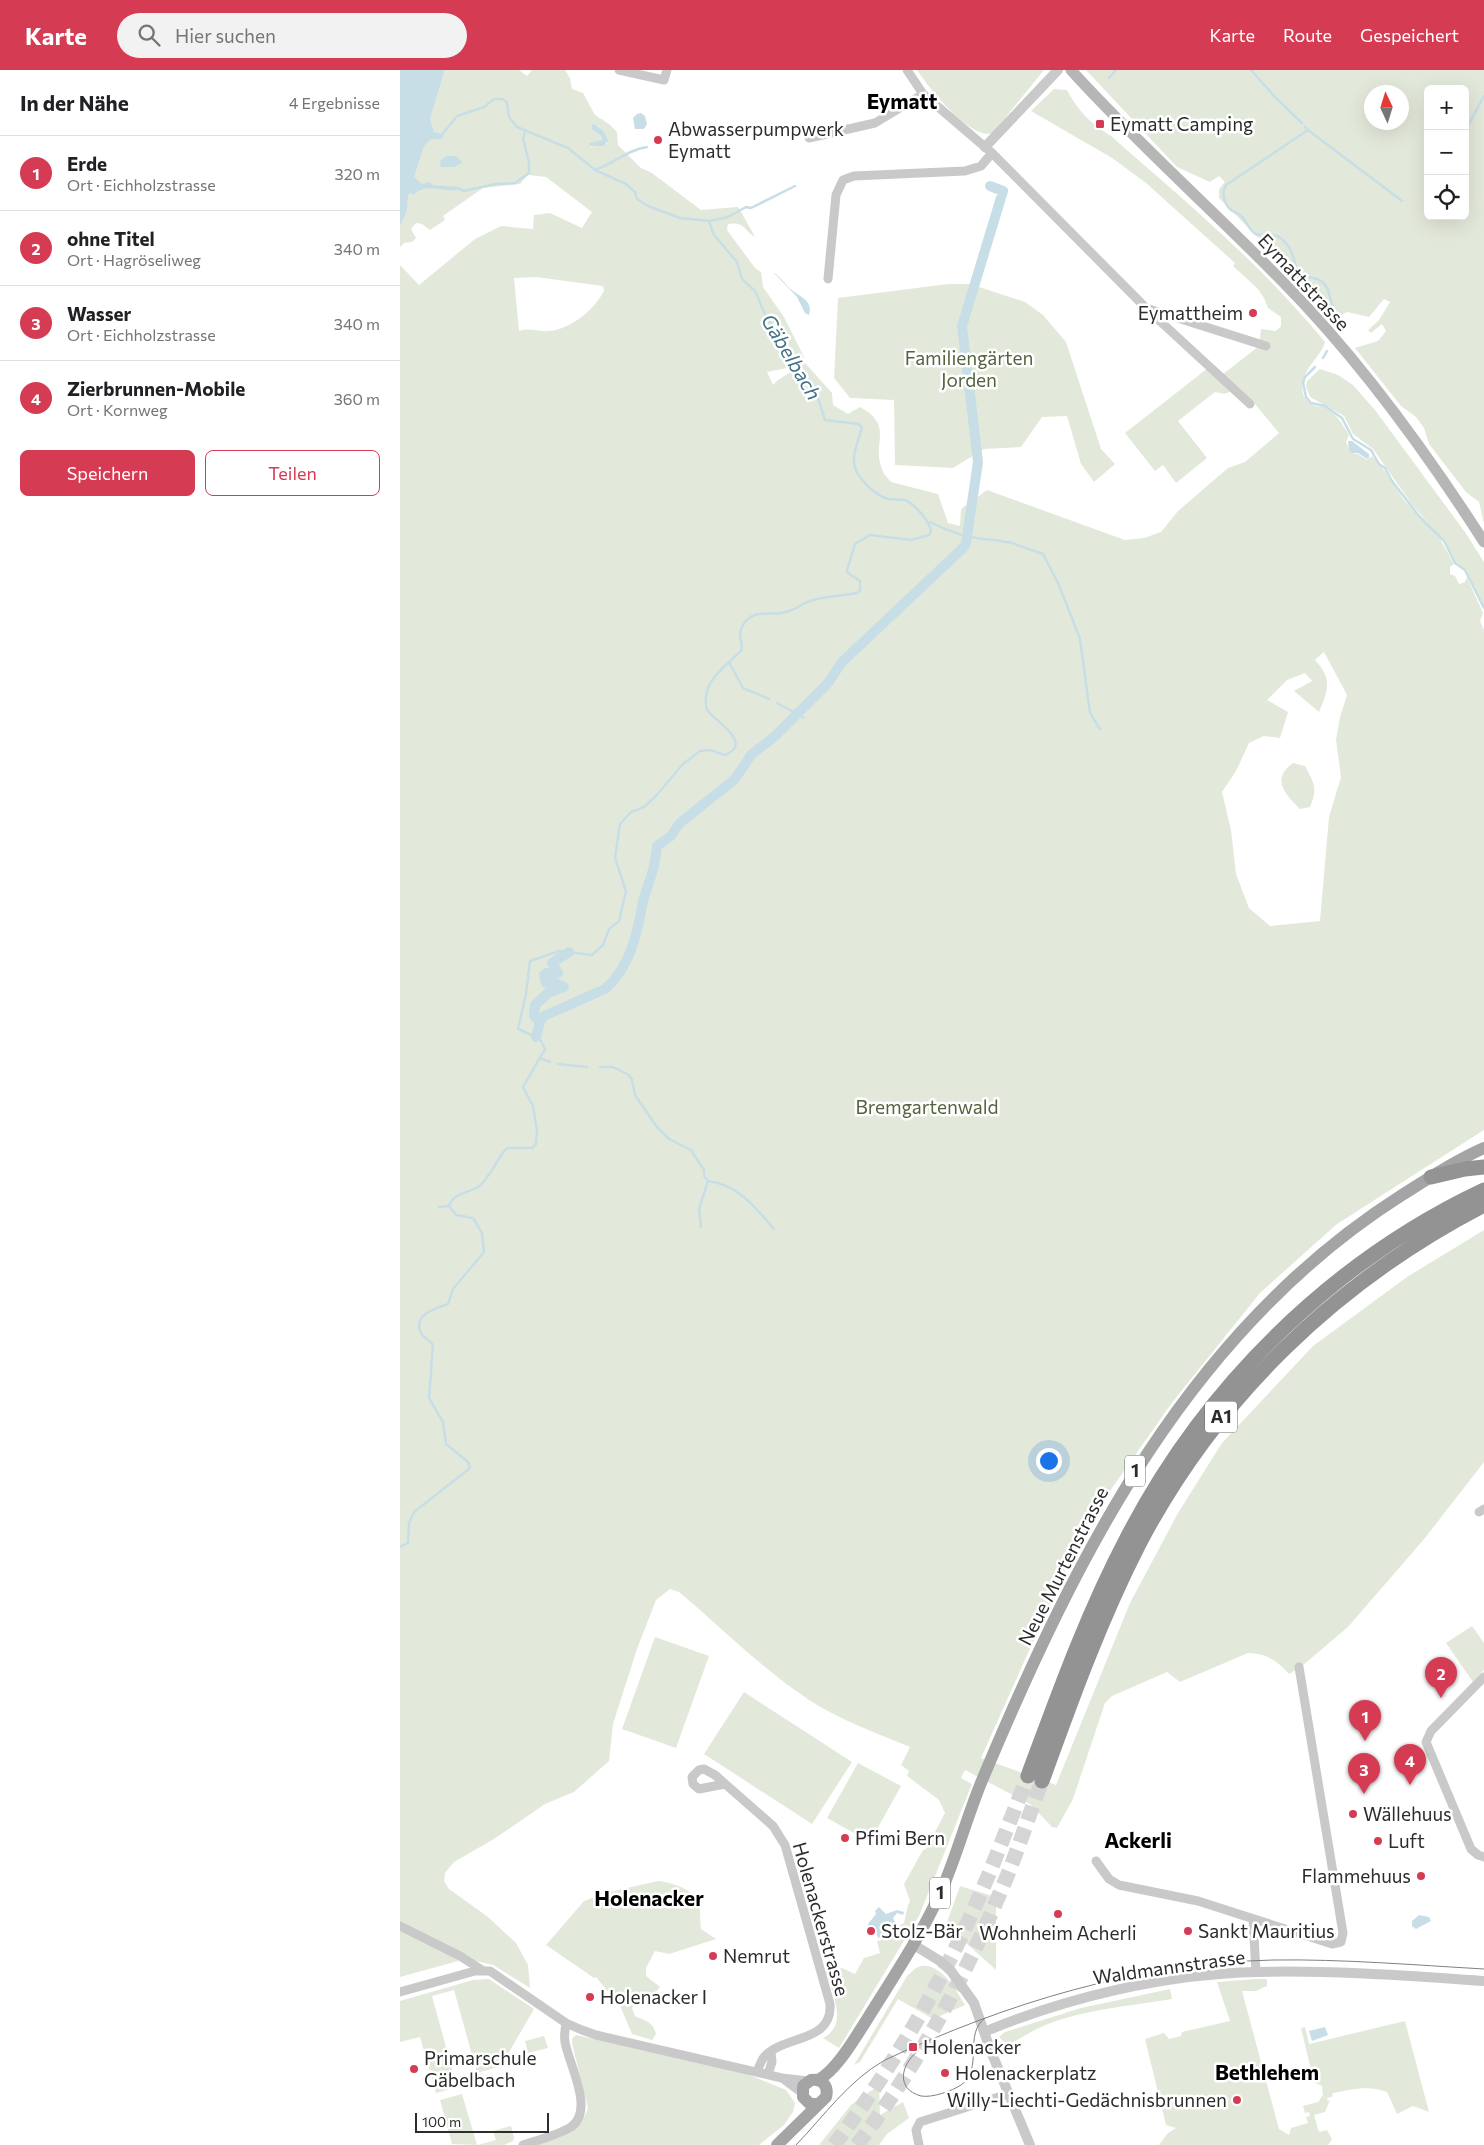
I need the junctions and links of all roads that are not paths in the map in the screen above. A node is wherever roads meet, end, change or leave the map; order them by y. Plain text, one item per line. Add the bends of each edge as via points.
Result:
1 (619, 70) edge
2 (667, 70) edge
3 (907, 70) edge
4 (1058, 70) edge
5 (1071, 70) edge
6 (923, 94) junction
7 (809, 138) dead end
8 (988, 150) junction
9 (828, 279) dead end
10 (1146, 308) junction
11 (1266, 346) dead end
12 (1250, 404) dead end
13 (1484, 542) edge
14 (1484, 1140) edge
15 (1484, 1148) edge
16 (1454, 1162) junction
17 (1484, 1167) edge
18 (1431, 1177) junction
19 (1484, 1190) edge
20 (1484, 1206) edge
21 (1299, 1667) dead end
22 (1483, 1682) edge
23 (726, 1784) dead end
24 (1484, 1857) edge
25 (1096, 1861) dead end
26 (1253, 1919) junction
27 (400, 1926) edge
28 (914, 1945) junction
29 (482, 1970) junction
30 (1256, 1972) junction
31 (1484, 1981) edge
32 (400, 1992) edge
33 (566, 2023) junction
34 (984, 2032) junction
35 (771, 2052) junction
36 (844, 2054) junction
37 (757, 2072) junction
38 (768, 2074) junction
39 (782, 2078) junction
40 (813, 2080) junction
41 (827, 2090) junction
42 (1008, 2094) junction
43 (802, 2095) junction
44 (818, 2104) junction
45 (802, 2119) junction
46 (523, 2145) edge
47 (777, 2145) edge
48 (919, 2145) edge
49 (1030, 2145) edge

1 - 2 street via 664,80
3 - 6 street
4 - 8 street
5 - 13 main road, Eymattstrasse via 1161,164 1284,282 1328,332 1409,433
6 - 7 street via 875,123
6 - 8 street
8 - 9 street via 981,166 965,171 854,176 843,180 836,195
8 - 10 street
10 - 11 street
10 - 12 street
14 - 16 main road, Neue Murtenstrasse / 1
15 - 16 main road, Neue Murtenstrasse / 1
16 - 18 main road, Neue Murtenstrasse / 1
17 - 18 highway
18 - 28 main road, Neue Murtenstrasse / 1 via 1345,1234 1278,1292 1210,1367 1156,1438 1119,1497 1074,1580 994,1754 941,1890
19 - 20 highway, A1 via 1414,1228 1334,1284 1266,1346 1204,1417 1150,1495 1117,1557 1077,1646 1035,1778 1129,1564 1174,1483 1214,1426 1275,1356 1342,1295 1408,1248
21 - 26 street via 1343,1937 1341,1942 1332,1944
22 - 24 street via 1430,1731 1426,1742 1471,1849
23 - 35 street, Holenackerstrasse via 773,1826 782,1839 830,2004 828,2019 821,2030
25 - 26 street via 1109,1879 1119,1885 1198,1901
26 - 30 street
27 - 29 street
28 - 34 street via 940,1961 962,1983 976,2006
28 - 36 main road, Neue Murtenstrasse / 1
29 - 32 street
29 - 33 street via 494,1973
30 - 31 street, Waldmannstrasse
30 - 34 street, Waldmannstrasse via 1182,1980 1098,1995 1036,2012
33 - 37 street via 596,2035
33 - 46 street via 565,2041 582,2103 580,2115 576,2123 567,2129
34 - 42 street
35 - 37 street, Holenackerstrasse via 764,2056
35 - 38 street
36 - 40 main road, Neue Murtenstrasse / 1 via 823,2077
36 - 41 main road, Neue Murtenstrasse / 1 via 840,2069
37 - 38 street
38 - 39 street
39 - 40 street
39 - 43 street
40 - 41 main road via 824,2083
40 - 43 main road via 803,2086
41 - 44 main road via 824,2100
42 - 48 street via 918,2124
42 - 49 street
43 - 44 main road via 810,2104
43 - 45 main road
44 - 45 main road
45 - 47 main road

